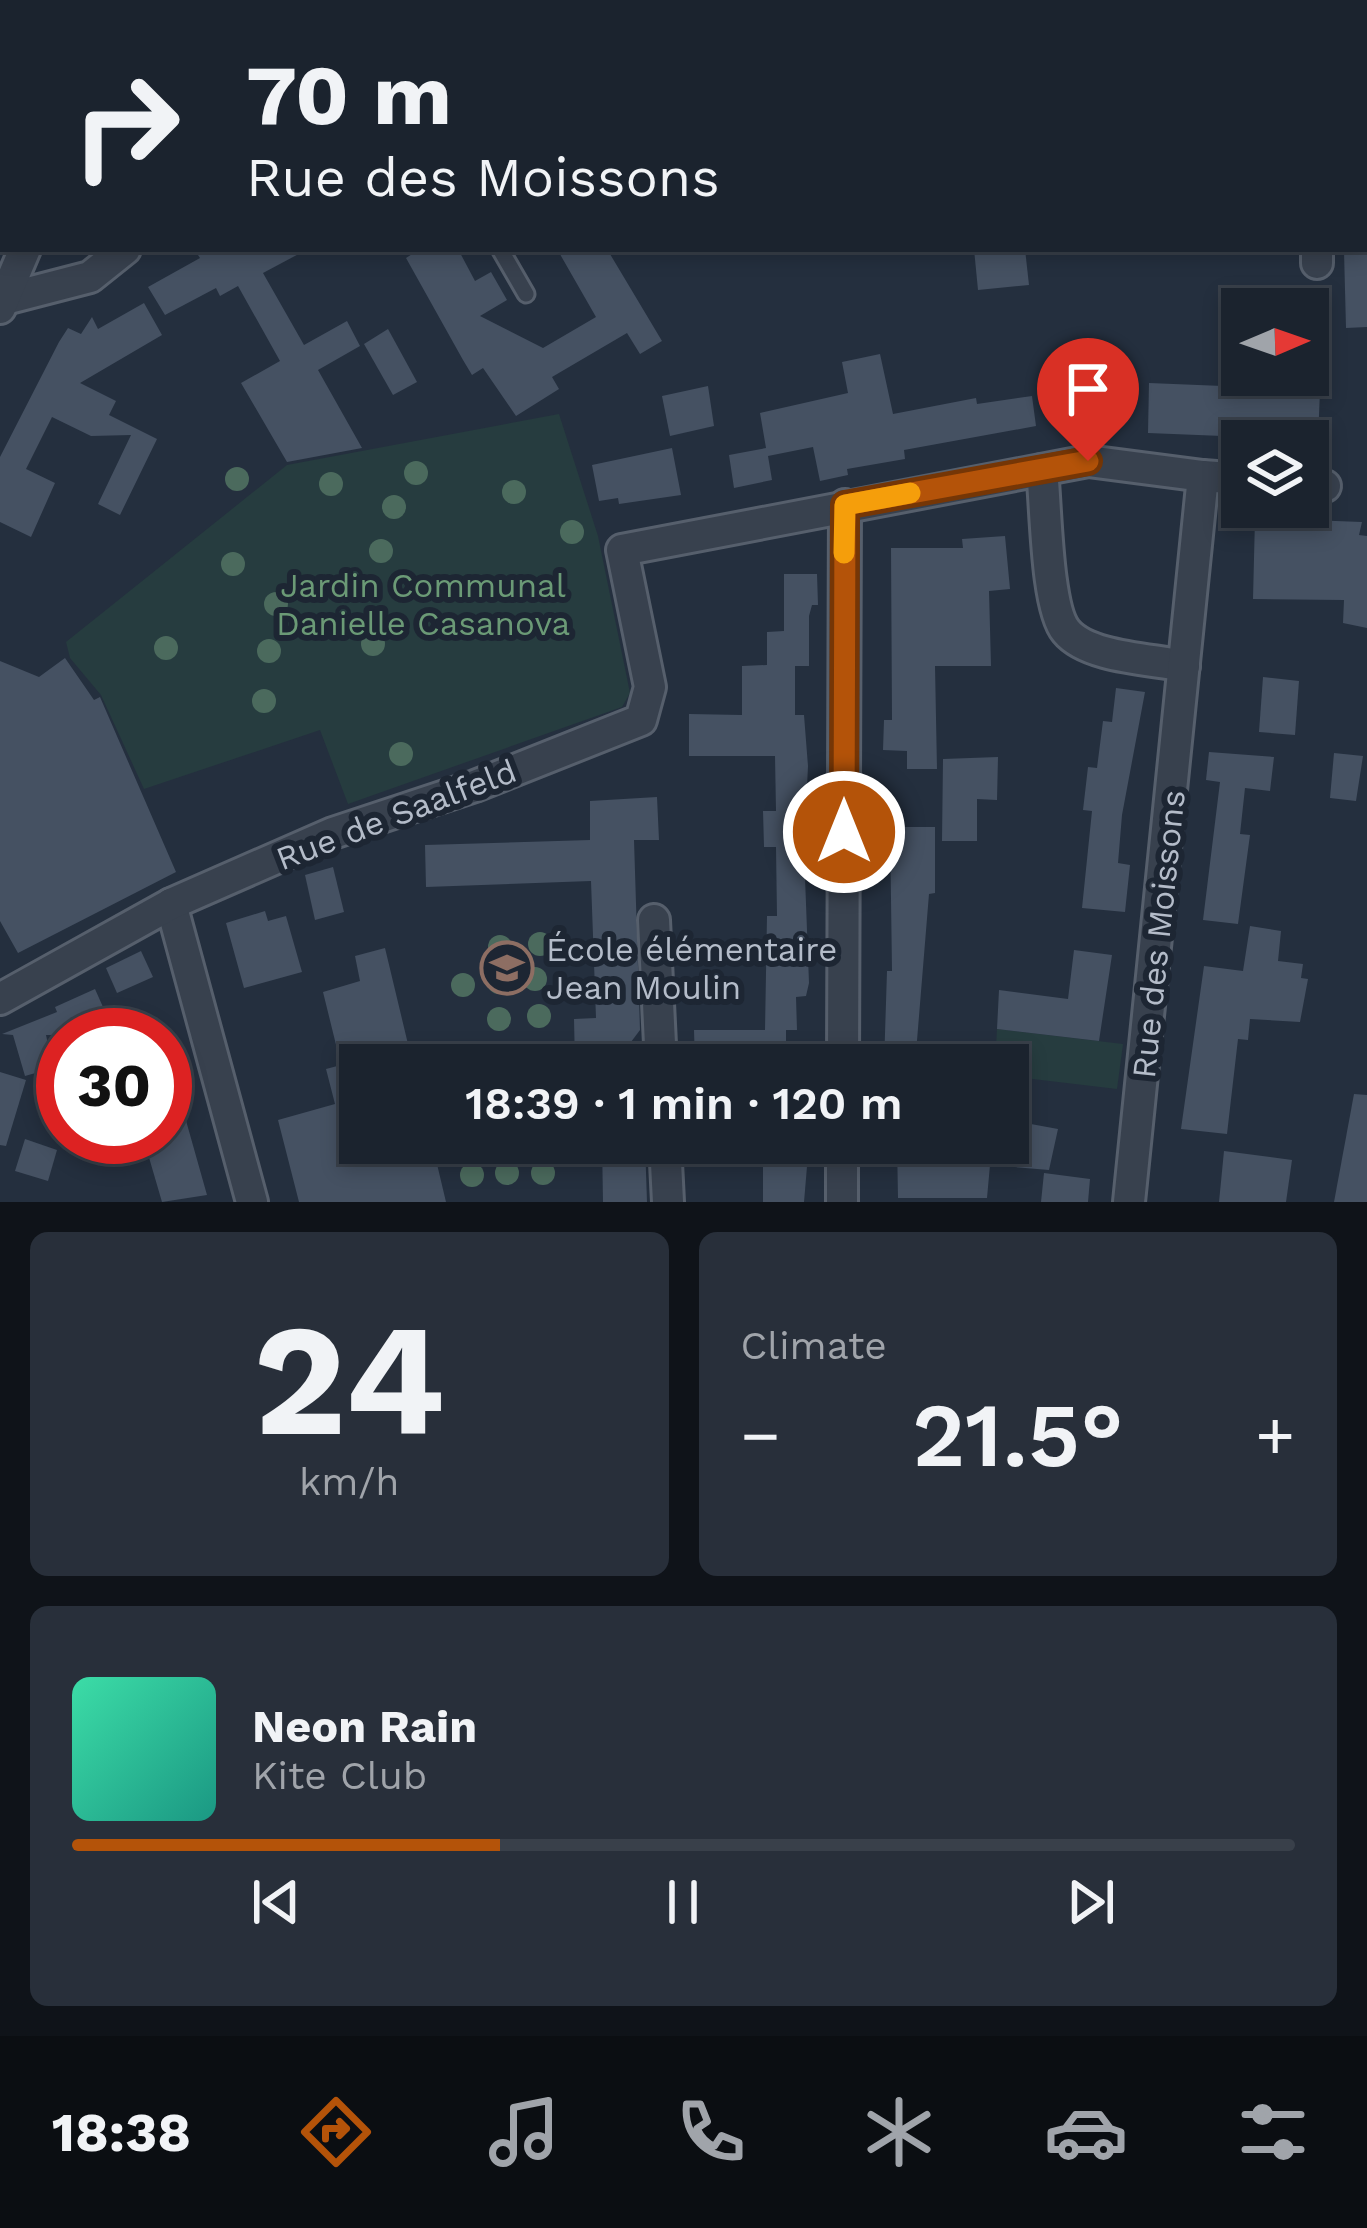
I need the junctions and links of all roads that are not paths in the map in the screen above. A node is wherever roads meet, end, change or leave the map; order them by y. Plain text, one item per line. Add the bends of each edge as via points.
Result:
1 (24, 252) edge
2 (121, 252) edge
3 (502, 252) edge
4 (526, 294) dead end
5 (2, 304) edge
6 (1042, 470) junction
7 (1203, 476) junction
8 (1221, 477) edge
9 (845, 505) junction
10 (1184, 666) junction
11 (171, 904) junction
12 (654, 920) dead end
13 (0, 999) edge
14 (660, 1044) edge
15 (843, 1044) edge
16 (666, 1164) edge
17 (842, 1164) edge
18 (252, 1202) edge
19 (668, 1202) edge
20 (842, 1202) edge
21 (1129, 1202) edge

1 - 5 street
2 - 5 street via 90,277
3 - 4 lane
6 - 7 street via 1088,461
6 - 9 street
6 - 10 street via 1066,631 1090,646
7 - 8 street
7 - 10 street, Rue des Moissons
9 - 11 street, Rue de Saalfeld via 622,550 650,686 641,720 333,833
9 - 15 street
10 - 21 street, Rue des Moissons
11 - 13 street, Rue de Saalfeld
11 - 18 street
12 - 14 street
16 - 19 street
17 - 20 street

